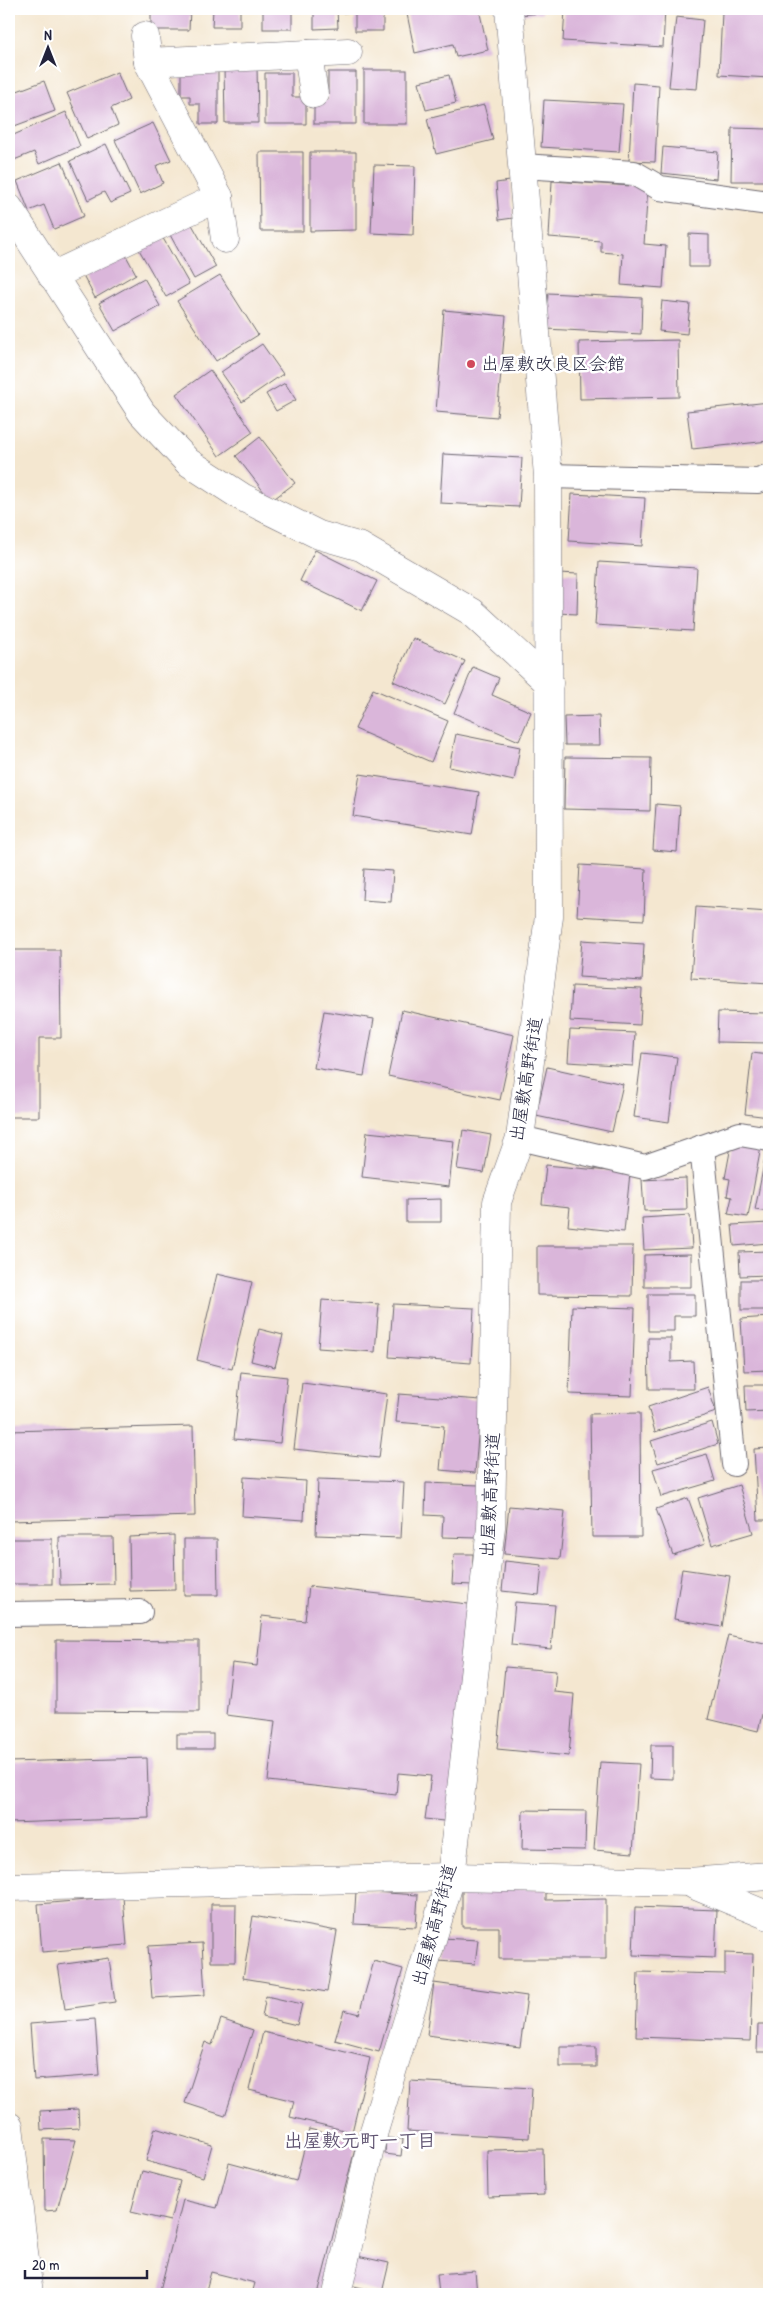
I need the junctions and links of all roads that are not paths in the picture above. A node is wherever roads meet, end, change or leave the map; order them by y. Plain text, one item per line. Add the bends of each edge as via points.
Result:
1 (509, 9) edge
2 (348, 52) dead end
3 (308, 54) junction
4 (314, 94) dead end
5 (522, 166) junction
6 (219, 197) junction
7 (769, 203) edge
8 (9, 208) edge
9 (225, 239) dead end
10 (52, 276) junction
11 (548, 476) junction
12 (769, 477) edge
13 (549, 683) junction
14 (520, 1138) junction
15 (769, 1139) edge
16 (702, 1147) junction
17 (734, 1464) dead end
18 (140, 1612) dead end
19 (9, 1614) edge
20 (769, 1876) edge
21 (451, 1877) junction
22 (688, 1882) junction
23 (9, 1887) edge
24 (769, 1916) edge
25 (9, 2126) edge
26 (29, 2294) edge
27 (337, 2294) edge

1 - 5 street, 出屋敷高野街道
2 - 3 street
3 - 4 street
3 - 6 street via 147,49 180,126
5 - 7 lane via 634,173 660,188
5 - 11 street, 出屋敷高野街道
6 - 9 street
6 - 10 street
8 - 10 street
10 - 13 street via 142,413 188,462 242,497 310,531 361,547 472,612
11 - 12 lane via 758,481
11 - 13 street, 出屋敷高野街道
13 - 14 street, 出屋敷高野街道 via 549,916
14 - 16 lane via 645,1167
14 - 21 street, 出屋敷高野街道 via 497,1202 491,1527
15 - 16 lane via 740,1134
16 - 17 lane
18 - 19 lane
20 - 22 street
21 - 22 street
21 - 23 street
21 - 27 street, 出屋敷高野街道 via 374,2131
22 - 24 street
25 - 26 street

